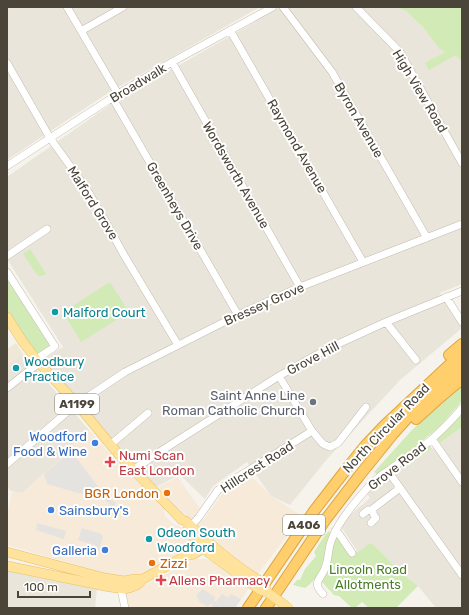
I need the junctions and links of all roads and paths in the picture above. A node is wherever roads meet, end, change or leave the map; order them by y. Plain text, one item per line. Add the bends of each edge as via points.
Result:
1 (67, 7) edge
2 (124, 7) edge
3 (273, 7) edge
4 (283, 7) edge
5 (356, 7) edge
6 (230, 30) junction
7 (81, 31) junction
8 (172, 62) junction
9 (7, 63) edge
10 (115, 96) junction
11 (50, 138) junction
12 (462, 163) edge
13 (7, 166) edge
14 (462, 224) edge
15 (47, 229) dead end
16 (427, 238) junction
17 (7, 256) edge
18 (363, 262) junction
19 (7, 272) edge
20 (300, 287) junction
21 (462, 291) edge
22 (446, 298) junction
23 (238, 314) junction
24 (7, 317) edge
25 (386, 322) junction
26 (462, 322) edge
27 (462, 344) edge
28 (178, 345) junction
29 (462, 353) edge
30 (416, 360) dead end
31 (38, 361) junction
32 (462, 366) edge
33 (279, 376) junction
34 (462, 379) edge
35 (7, 388) edge
36 (77, 404) junction
37 (366, 407) dead end
38 (462, 408) edge
39 (148, 413) dead end
40 (312, 431) junction
41 (432, 439) junction
42 (110, 445) junction
43 (365, 446) junction
44 (376, 455) junction
45 (7, 464) edge
46 (133, 470) junction
47 (388, 471) junction
48 (462, 482) edge
49 (400, 488) junction
50 (370, 510) junction
51 (363, 514) dead end
52 (182, 520) junction
53 (372, 523) dead end
54 (191, 526) junction
55 (335, 531) junction
56 (203, 542) junction
57 (7, 552) edge
58 (352, 553) dead end
59 (33, 559) junction
60 (7, 566) edge
61 (30, 571) junction
62 (462, 575) edge
63 (121, 585) junction
64 (323, 594) dead end
65 (285, 606) edge
66 (125, 608) edge
67 (248, 608) edge
68 (266, 608) edge

1 - 7 street, Greenheys Drive
2 - 7 street
3 - 6 street, Broadwalk
4 - 16 street, Byron Avenue via 332,72
5 - 12 street, High View Road via 400,52
6 - 8 street, Broadwalk
6 - 18 street, Raymond Avenue
7 - 10 street, Greenheys Drive
8 - 10 street, Broadwalk
8 - 20 street, Wordsworth Avenue
9 - 11 street, Malford Grove
10 - 11 street, Broadwalk
10 - 23 street, Greenheys Drive
11 - 13 street, Broadwalk
11 - 28 street, Malford Grove via 86,188
14 - 16 street, Bressey Grove
15 - 17 street
16 - 18 street, Bressey Grove
18 - 20 street, Bressey Grove
19 - 31 street via 54,345
20 - 23 street, Bressey Grove
21 - 22 street, Grove Hill
22 - 25 street, Grove Hill
22 - 26 street
23 - 28 street, Bressey Grove
24 - 31 main road, A1199
25 - 30 street
25 - 33 street, Grove Hill via 327,349
27 - 43 highway, A406 via 421,382
28 - 36 street, Bressey Grove via 125,372
29 - 43 highway, North Circular Road / A406
31 - 35 street
31 - 36 main road, A1199
32 - 44 highway, North Circular Road / A406 via 411,414
33 - 40 street
33 - 46 street, Grove Hill
34 - 44 highway, A406
36 - 42 main road, A1199
36 - 45 street, Bressey Grove
37 - 40 street via 338,443 330,447
38 - 41 street, Grove Road
39 - 42 street
40 - 54 street, Hillcrest Road via 218,490
41 - 47 street, Grove Road
41 - 48 street
42 - 46 main road, A1199
43 - 67 highway, North Circular Road / A406 via 327,493
44 - 68 highway, North Circular Road / A406 via 326,519
46 - 52 main road, A1199
47 - 49 street
47 - 55 street, Grove Road via 365,491
49 - 50 street
49 - 62 street
50 - 51 street
50 - 53 street via 376,518
52 - 54 main road, A1199
52 - 56 main road, A1199 via 183,524
54 - 56 main road, A1199
55 - 58 street
55 - 64 street, Grove Road via 324,572 317,584
56 - 63 main road via 188,550 185,556 143,579 126,581
56 - 65 main road, A1199, bridge via 212,555 255,582 260,590 267,592
57 - 59 main road
59 - 61 main road
59 - 63 main road via 98,576
60 - 61 main road
61 - 63 main road
63 - 66 street

